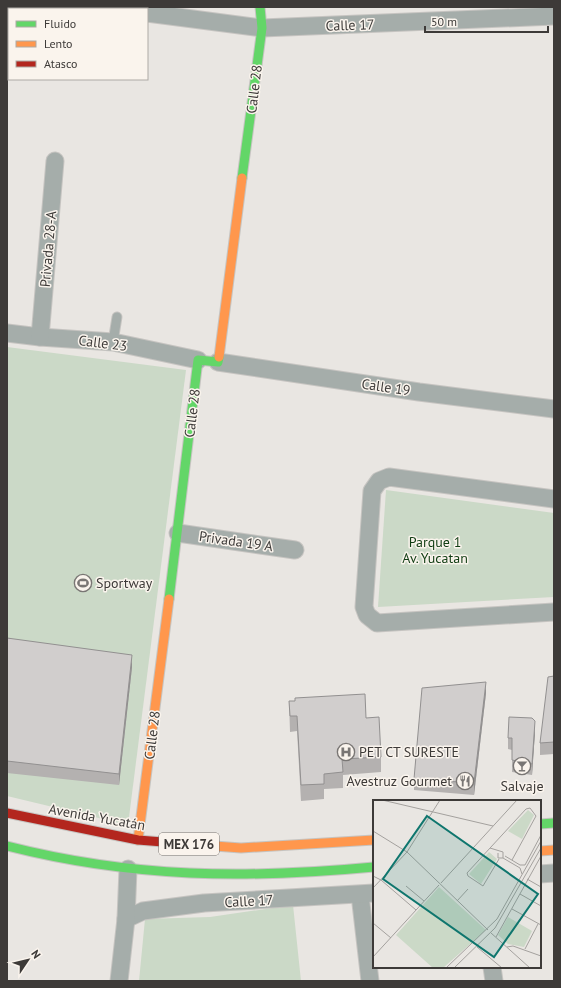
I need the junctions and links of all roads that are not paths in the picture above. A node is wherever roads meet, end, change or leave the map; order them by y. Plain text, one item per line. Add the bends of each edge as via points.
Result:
1 (260, 7) edge
2 (148, 13) edge
3 (554, 16) edge
4 (262, 28) junction
5 (55, 161) dead end
6 (117, 317) dead end
7 (7, 333) edge
8 (40, 337) junction
9 (113, 342) junction
10 (198, 360) junction
11 (218, 362) junction
12 (554, 409) edge
13 (554, 499) edge
14 (178, 533) junction
15 (295, 550) dead end
16 (554, 612) edge
17 (7, 813) edge
18 (554, 823) edge
19 (541, 824) edge
20 (138, 840) junction
21 (373, 840) edge
22 (7, 846) edge
23 (554, 850) edge
24 (541, 851) edge
25 (373, 867) edge
26 (128, 869) junction
27 (554, 873) edge
28 (541, 874) edge
29 (367, 894) edge
30 (126, 919) junction
31 (492, 968) edge
32 (119, 981) edge
33 (370, 981) edge
34 (494, 981) edge

1 - 4 street, Calle 28
2 - 4 street, Calle 17
3 - 4 street, Calle 17
4 - 11 street, Calle 28
5 - 8 street, Privada 28-A
6 - 9 lane
7 - 8 street, Calle 23
8 - 9 street, Calle 23
9 - 10 street, Calle 23
10 - 11 street
10 - 14 street, Calle 28
11 - 12 street, Calle 19
13 - 16 street via 389,477 379,481 372,491 364,607 367,615 377,623
14 - 15 street, Privada 19 A
14 - 20 street, Calle 28
17 - 20 street, Avenida Yucatán / MEX 176
18 - 19 street
20 - 21 street, Avenida Yucatán / MEX 176 via 241,848
22 - 26 street, MEX 176 via 78,862
23 - 24 street
25 - 26 street, MEX 176 via 282,874 180,874
26 - 30 street
27 - 28 street
29 - 30 street, Calle 17 via 204,903 143,911
29 - 33 street
30 - 32 street
31 - 34 street

